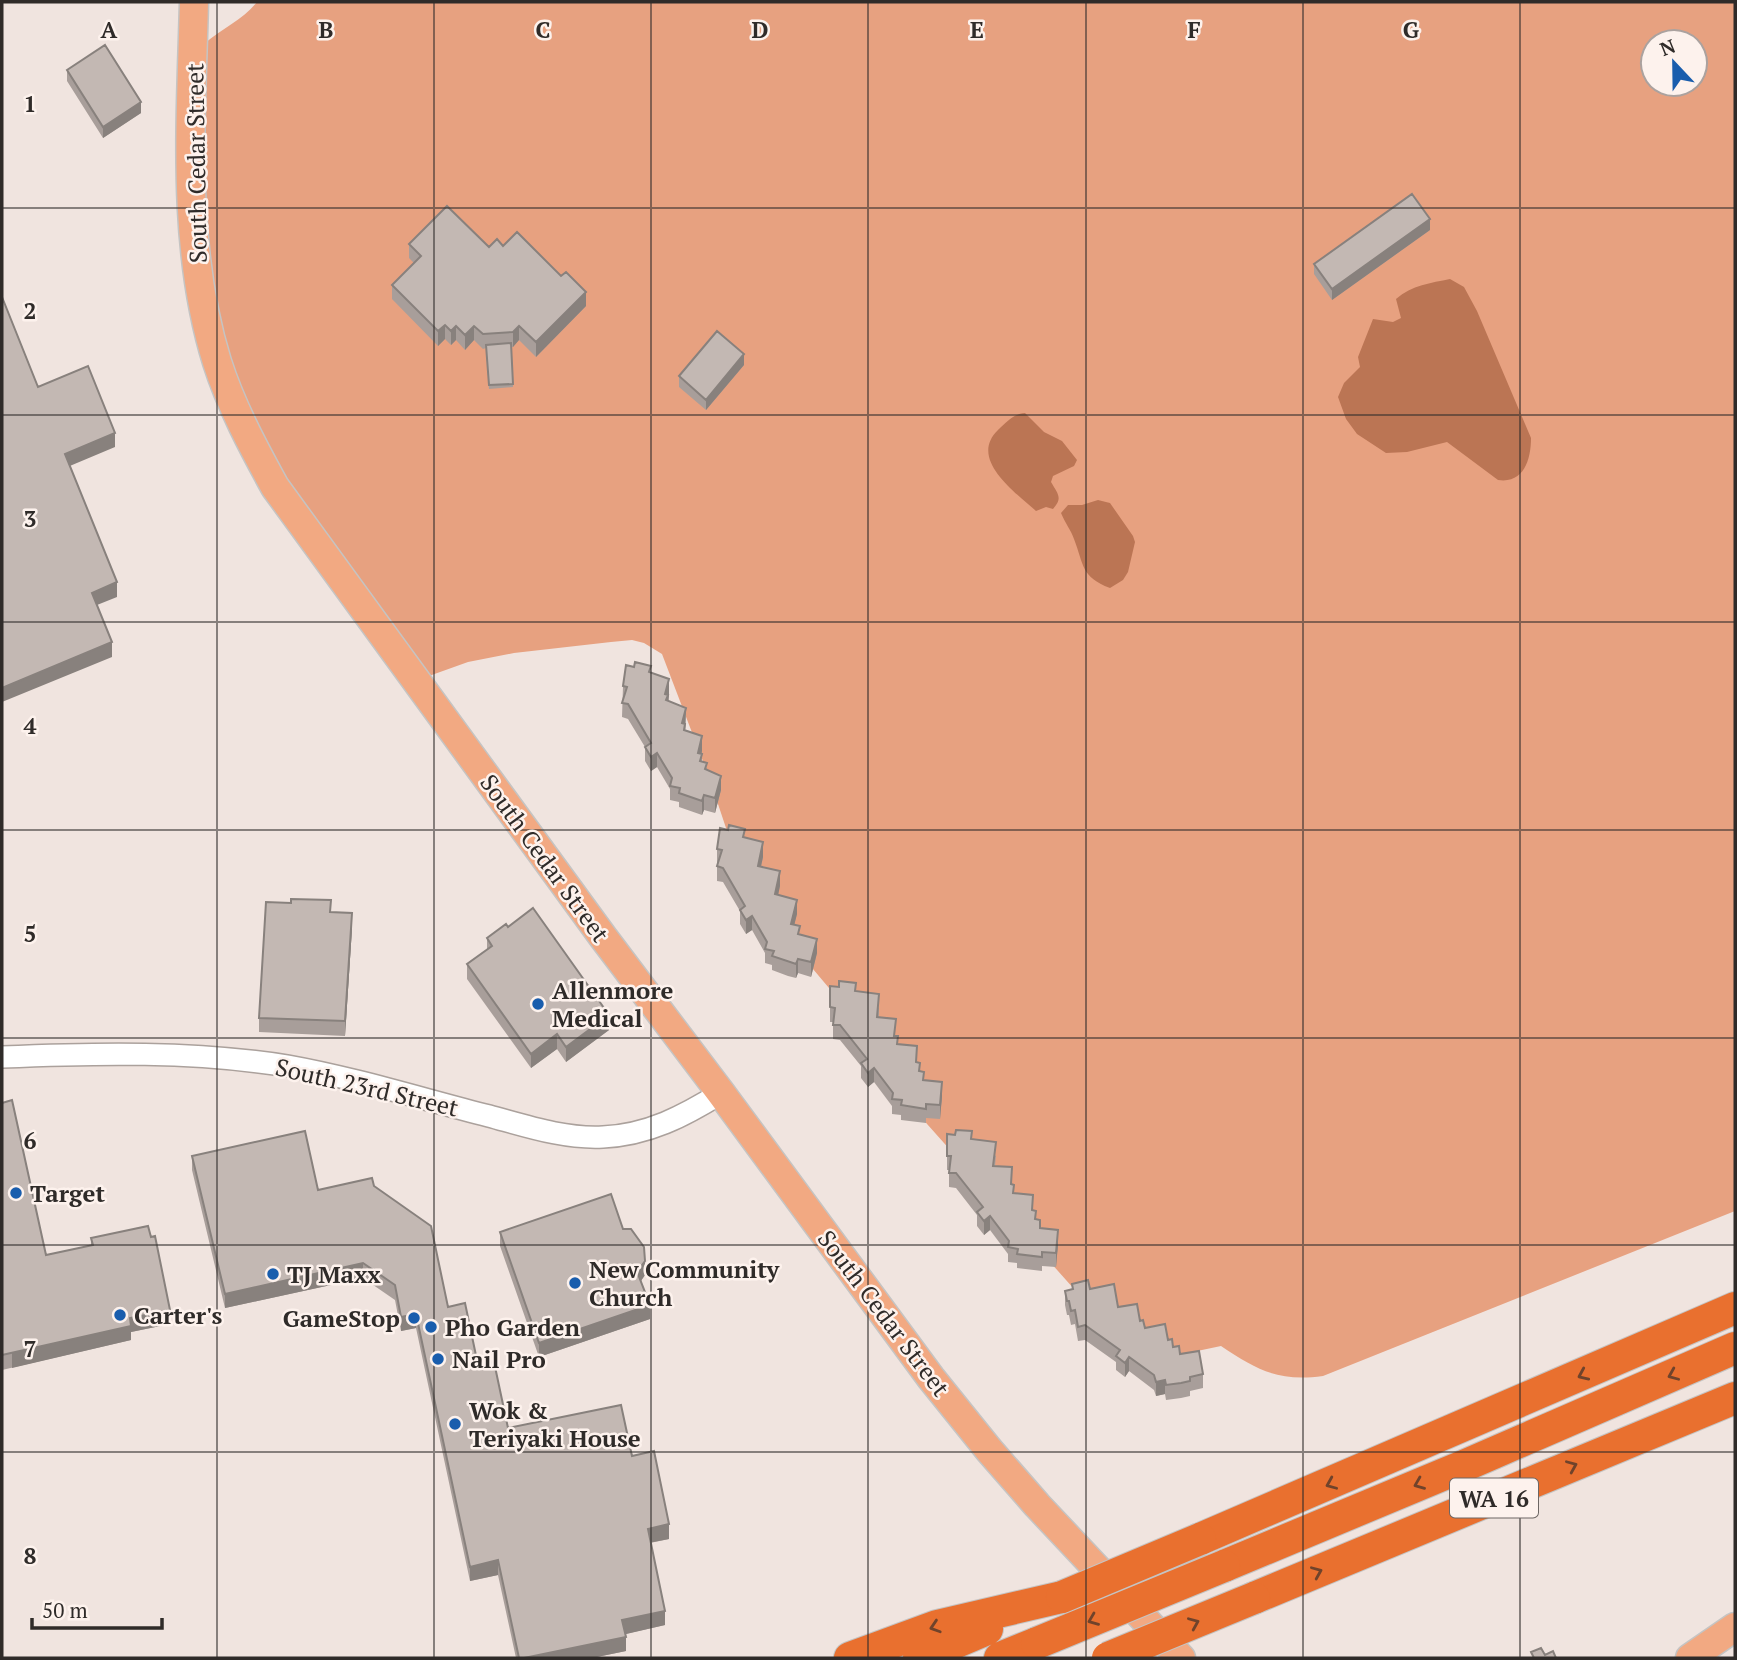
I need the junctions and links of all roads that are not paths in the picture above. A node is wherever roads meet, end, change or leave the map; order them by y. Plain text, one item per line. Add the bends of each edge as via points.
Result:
1 (194, 2) edge
2 (2, 1057) edge
3 (721, 1093) junction
4 (1735, 1308) edge
5 (1735, 1348) edge
6 (1735, 1398) edge
7 (1007, 1614) junction
8 (1735, 1627) edge
9 (850, 1658) edge
10 (919, 1658) edge
11 (1000, 1658) edge
12 (1108, 1658) edge
13 (1181, 1658) edge
14 (1690, 1658) edge

1 - 3 main road, South Cedar Street via 191,193 196,265 217,362 247,434 275,487
2 - 3 street, South 23rd Street via 156,1054 233,1059 290,1067 541,1130 590,1137 667,1124
3 - 13 main road, South Cedar Street via 947,1399 1037,1505
4 -> 7 highway, bridge via 1062,1597
5 -> 11 highway, bridge
12 -> 6 highway, WA 16, bridge
7 -> 9 highway via 937,1626
7 - 10 highway
8 - 14 main road

